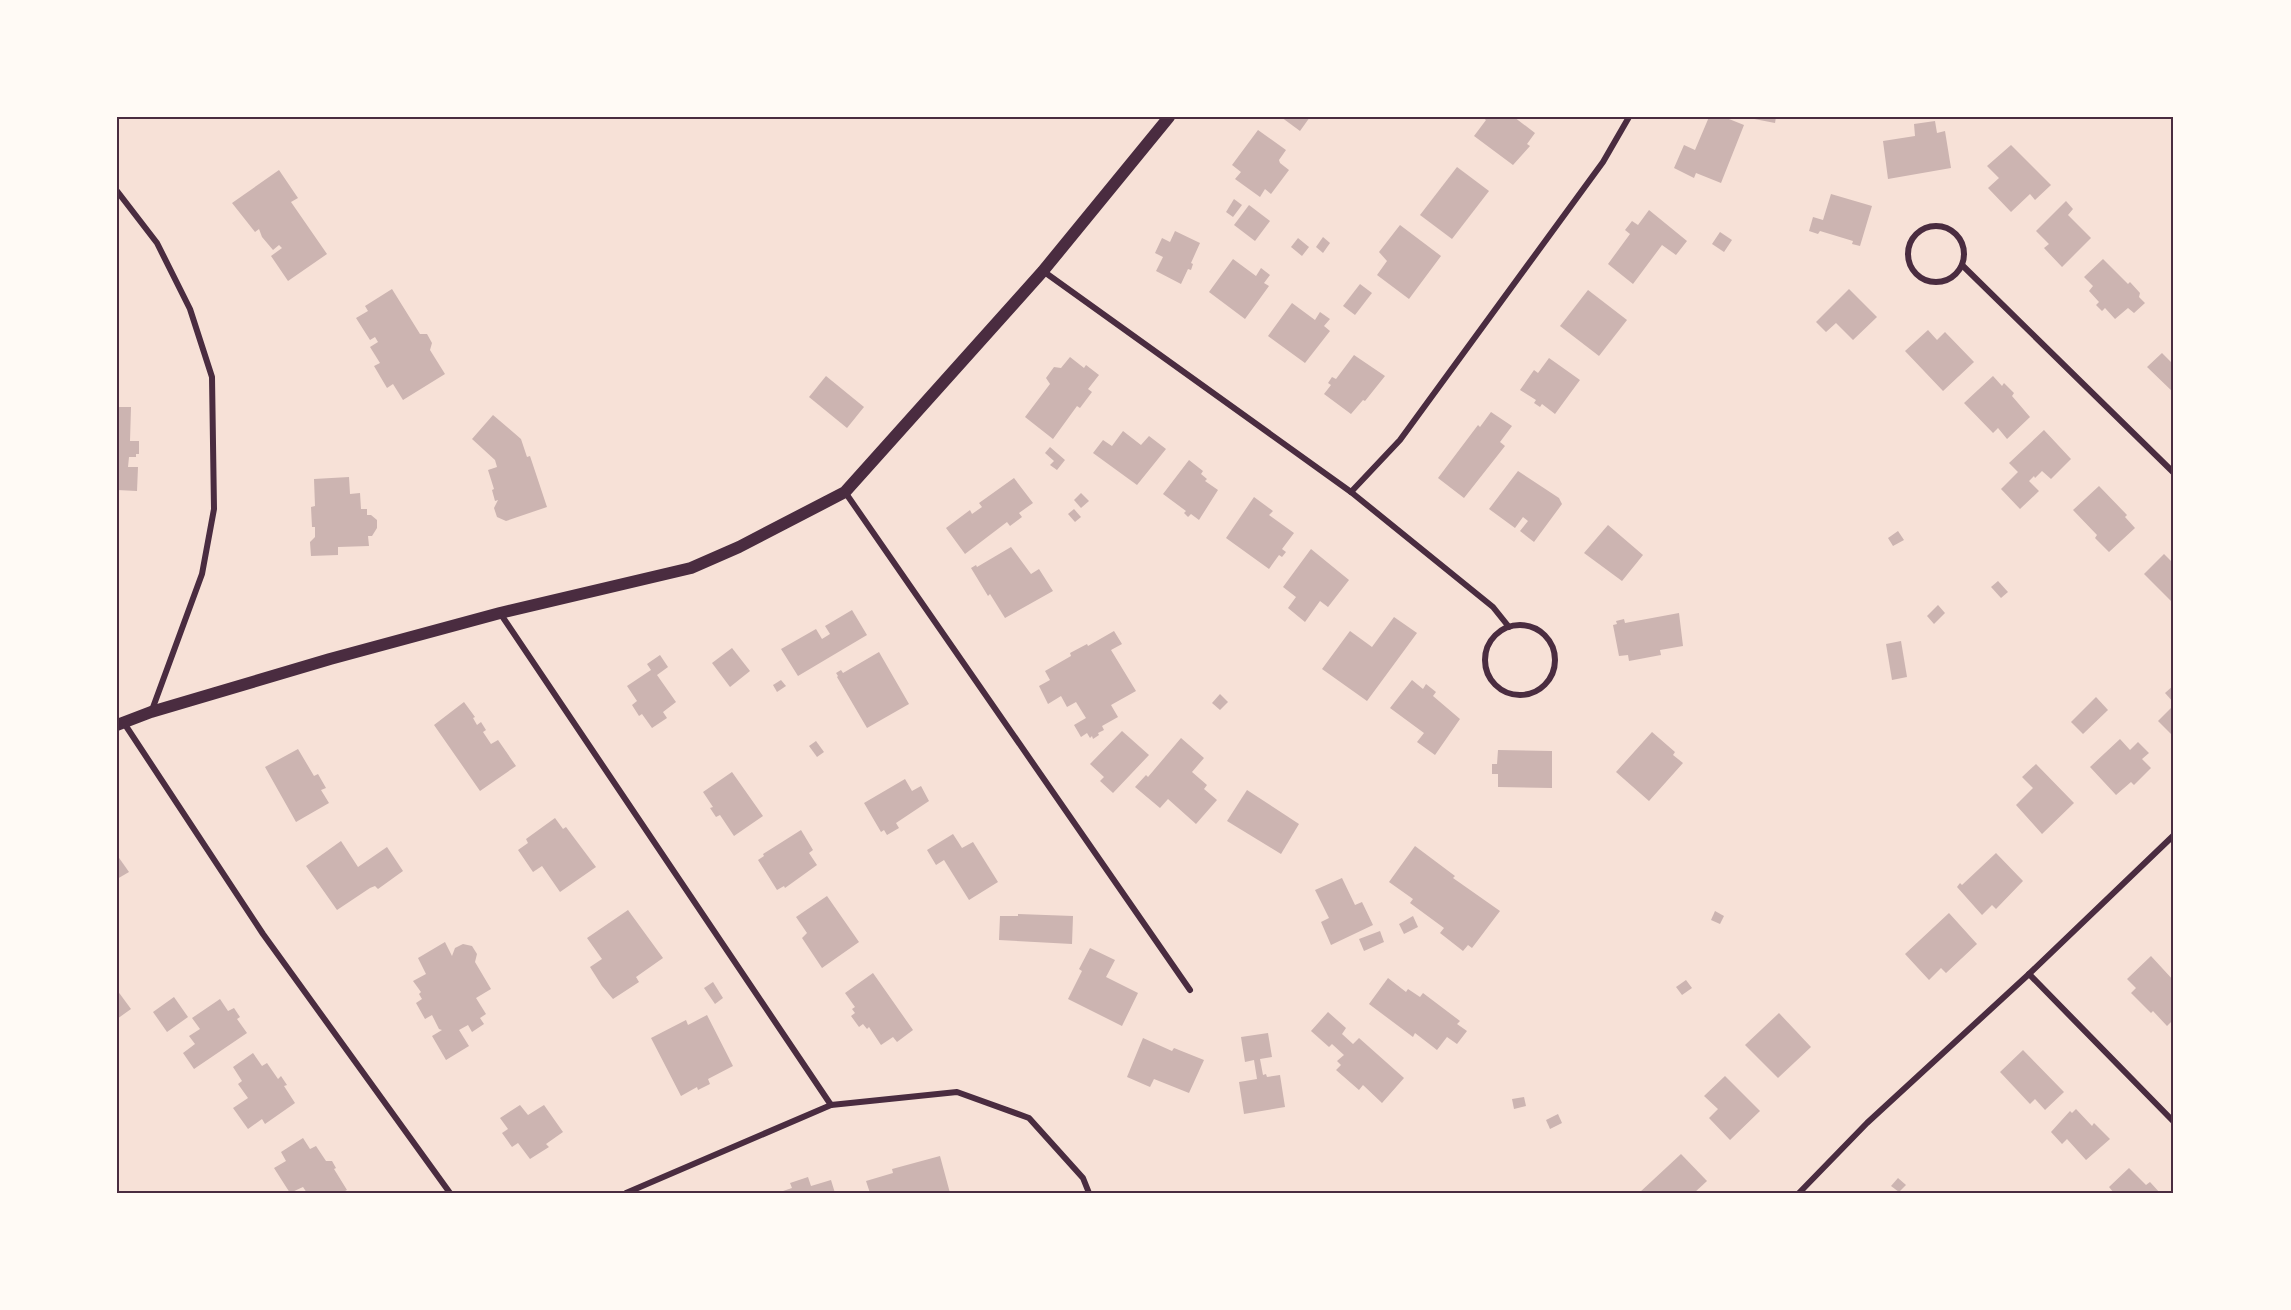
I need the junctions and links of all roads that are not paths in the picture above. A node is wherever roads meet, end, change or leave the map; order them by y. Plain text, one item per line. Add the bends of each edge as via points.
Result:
1 (1168, 117) edge
2 (1629, 117) edge
3 (117, 191) edge
4 (1962, 265) junction
5 (1043, 271) junction
6 (2174, 473) edge
7 (845, 492) junction
8 (1350, 492) junction
9 (500, 613) junction
10 (1509, 627) junction
11 (151, 712) junction
12 (120, 724) edge
13 (2174, 835) edge
14 (2029, 974) junction
15 (1190, 990) dead end
16 (831, 1105) junction
17 (2174, 1122) edge
18 (450, 1193) edge
19 (626, 1193) edge
20 (1089, 1193) edge
21 (1799, 1193) edge

1 - 5 main road
2 - 8 street via 1603,162 1400,440
3 - 11 street via 157,243 190,309 212,377 214,509 202,574
4 - 4 street via 1961,241 1950,230 1940,226 1924,228 1912,240 1908,251 1910,264 1925,280 1939,282 1951,278
4 - 6 street
5 - 7 main road
5 - 8 street
7 - 9 main road via 739,548 691,568
7 - 15 street
8 - 10 street via 1494,607
9 - 11 main road
9 - 16 street
10 - 10 street via 1487,646 1486,667 1493,683 1503,690 1529,694 1544,685 1553,671 1554,651 1549,640 1535,628
11 - 12 main road
12 - 18 street via 263,934
13 - 14 street
14 - 17 street
14 - 21 street via 1867,1124
16 - 19 street
16 - 20 street via 957,1092 1029,1118 1083,1178

